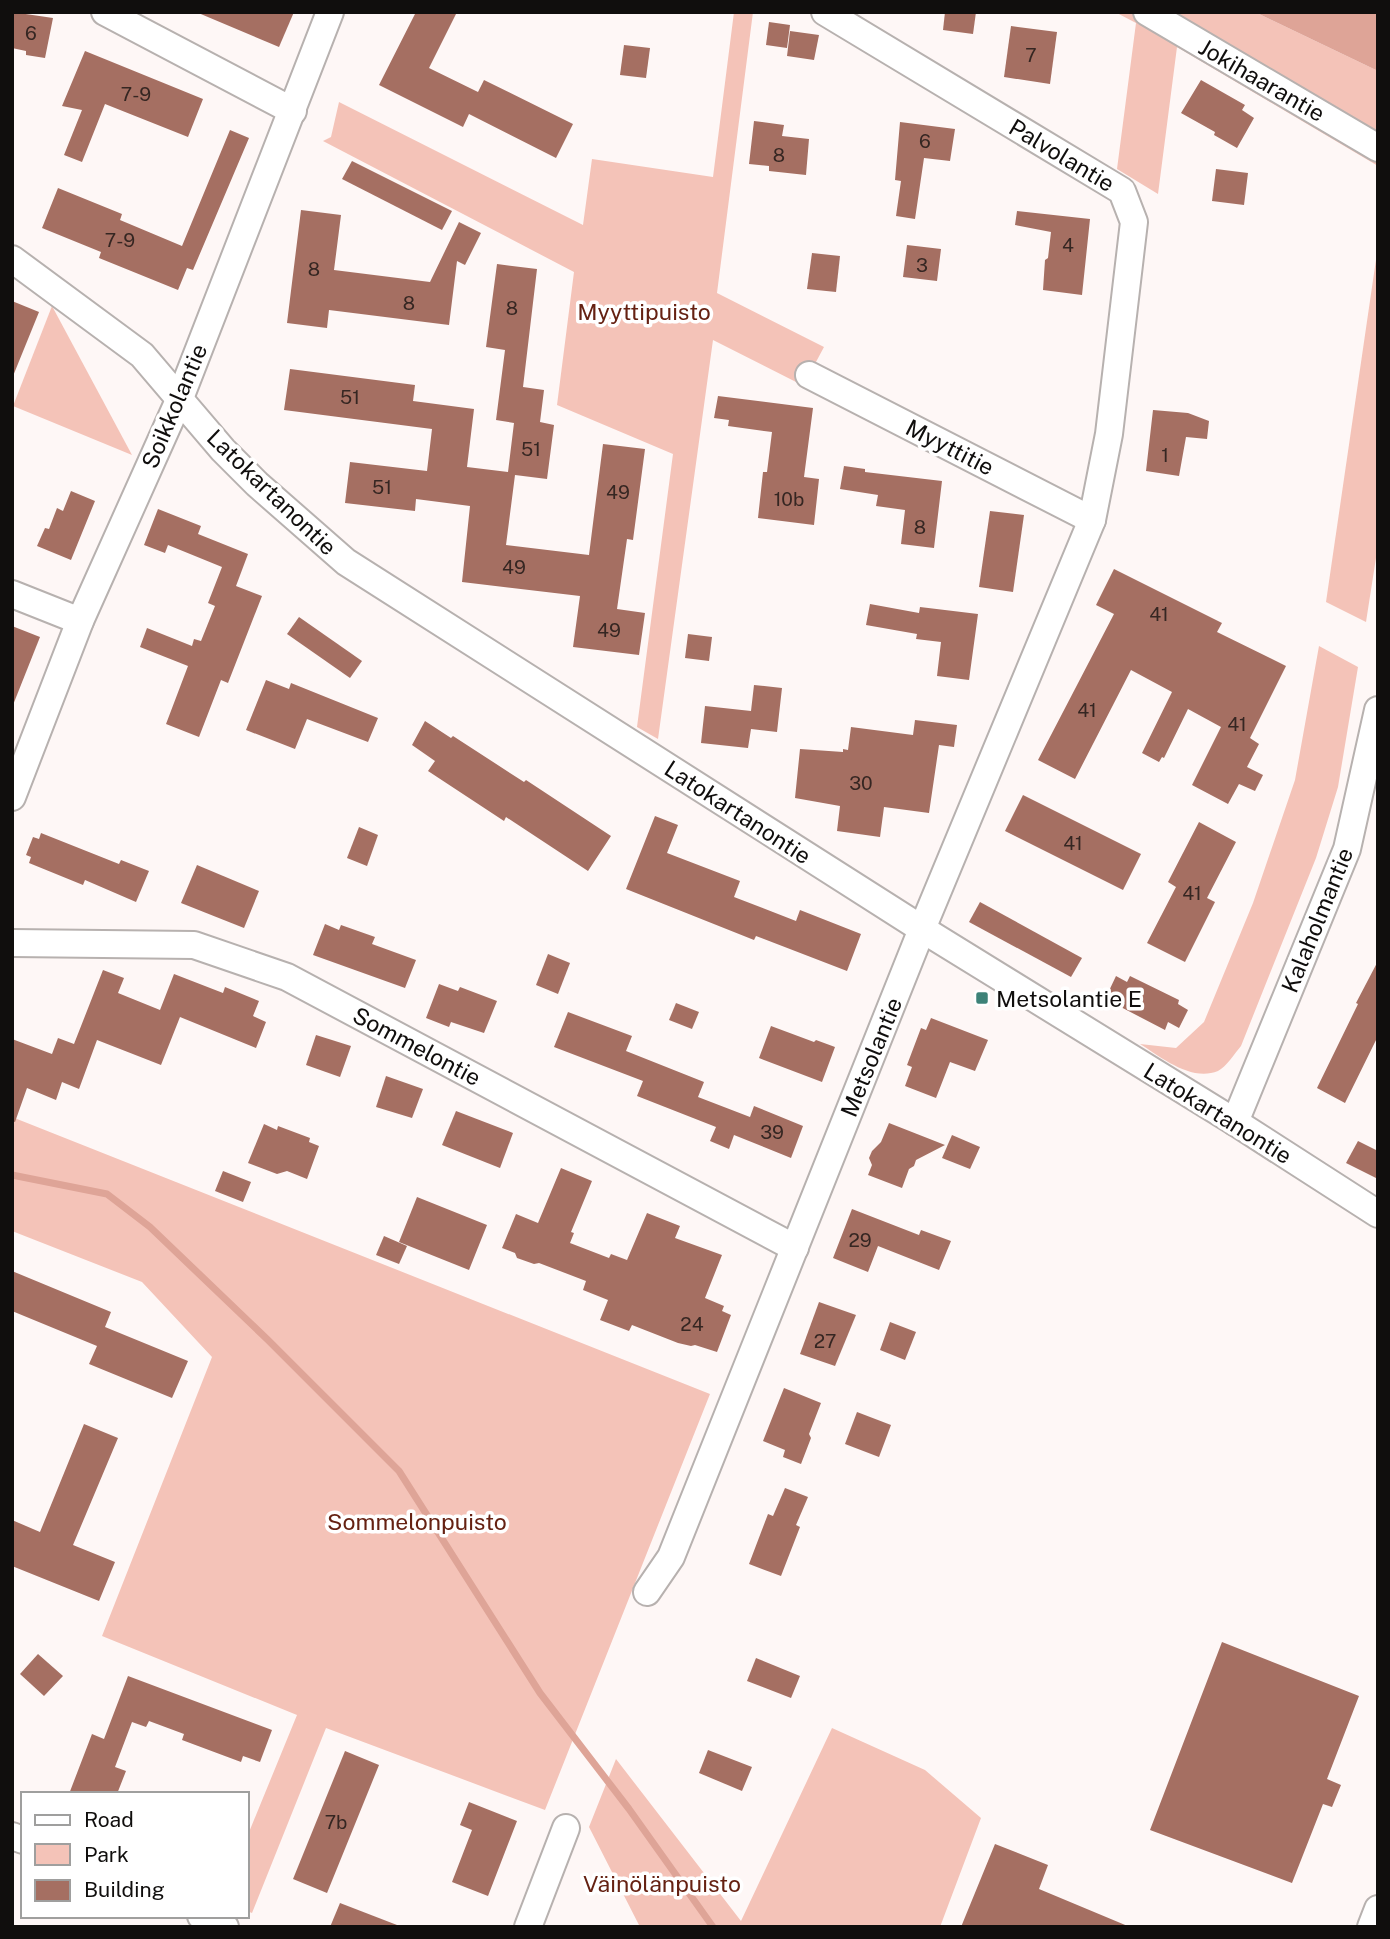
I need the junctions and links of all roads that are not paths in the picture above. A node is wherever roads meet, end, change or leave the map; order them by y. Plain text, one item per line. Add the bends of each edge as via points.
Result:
1 (105, 12) edge
2 (330, 12) edge
3 (825, 12) edge
4 (1147, 12) edge
5 (293, 111) junction
6 (1378, 148) edge
7 (12, 259) edge
8 (809, 375) dead end
9 (180, 398) junction
10 (1091, 520) junction
11 (12, 594) edge
12 (80, 621) junction
13 (1378, 710) edge
14 (12, 797) edge
15 (922, 929) junction
16 (12, 943) edge
17 (1235, 1122) junction
18 (1378, 1214) edge
19 (795, 1248) junction
20 (647, 1592) dead end
21 (566, 1828) dead end
22 (1378, 1909) edge
23 (205, 1918) edge
24 (225, 1927) edge
25 (528, 1927) edge
26 (1371, 1927) edge

1 - 5 street
2 - 5 street, Soikkolantie
3 - 10 street, Palvolantie via 1122,191 1134,222 1109,434
4 - 6 street, Jokihaarantie
5 - 9 street, Soikkolantie
7 - 9 street, Latokartanontie via 142,355
8 - 10 street, Myyttitie
9 - 12 street, Soikkolantie
9 - 15 street, Latokartanontie via 248,475 346,562
10 - 15 street, Metsolantie
11 - 12 street
12 - 14 street, Soikkolantie
13 - 17 street, Kalaholmantie via 1347,849
15 - 17 street, Latokartanontie
15 - 19 street, Metsolantie
16 - 19 street, Sommelontie via 194,945 287,977
17 - 18 street, Latokartanontie
19 - 20 street, Metsolantie via 671,1557
21 - 25 street
22 - 26 street
23 - 24 street

